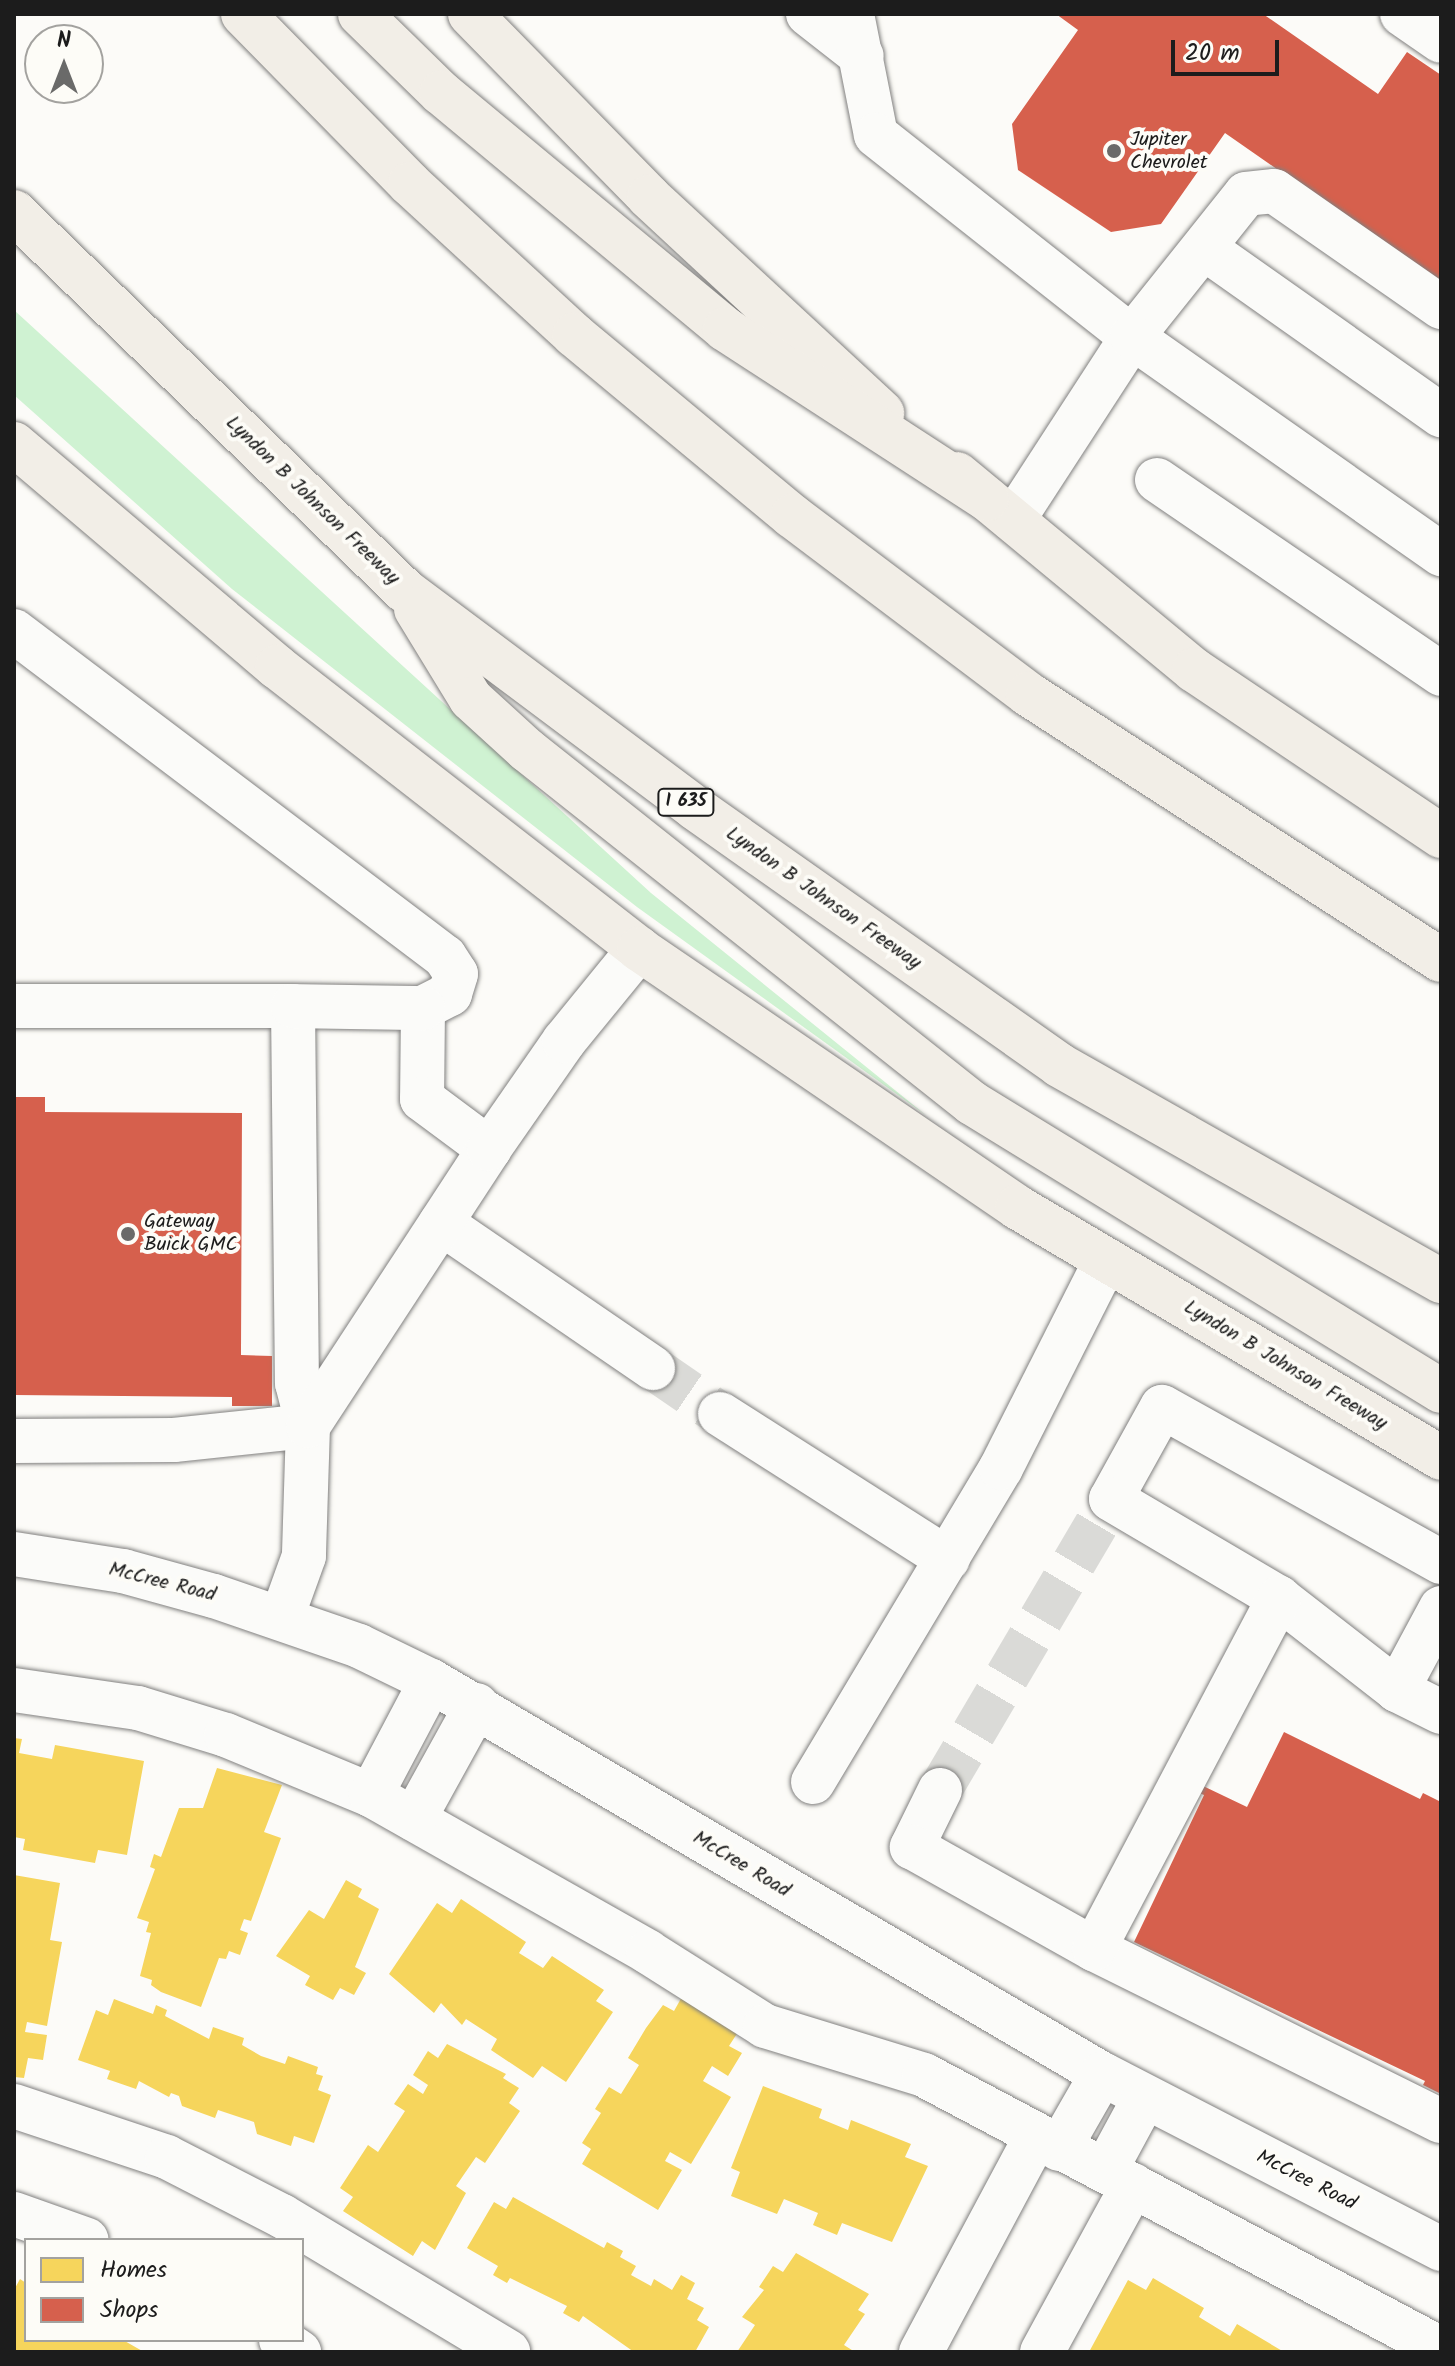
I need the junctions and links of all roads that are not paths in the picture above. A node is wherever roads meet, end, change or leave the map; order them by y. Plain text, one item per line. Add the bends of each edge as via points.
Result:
1 (243, 14) edge
2 (360, 14) edge
3 (470, 14) edge
4 (808, 14) edge
5 (852, 14) edge
6 (1402, 14) edge
7 (1441, 41) edge
8 (862, 56) junction
9 (14, 212) edge
10 (1204, 248) junction
11 (1441, 307) edge
12 (1132, 337) junction
13 (1441, 415) edge
14 (20, 460) edge
15 (1157, 480) dead end
16 (1000, 509) junction
17 (1441, 554) edge
18 (404, 590) junction
19 (14, 631) edge
20 (1441, 674) edge
21 (1441, 836) edge
22 (639, 949) junction
23 (1441, 960) edge
24 (14, 1006) edge
25 (293, 1006) junction
26 (423, 1008) junction
27 (489, 1149) junction
28 (441, 1223) junction
29 (1106, 1260) junction
30 (1441, 1281) edge
31 (653, 1368) tunnel mouth
32 (1441, 1391) edge
33 (720, 1414) tunnel mouth
34 (308, 1426) junction
35 (14, 1441) edge
36 (1441, 1458) edge
37 (14, 1554) edge
38 (948, 1559) junction
39 (1441, 1562) edge
40 (1279, 1598) junction
41 (1441, 1608) edge
42 (282, 1617) junction
43 (431, 1681) junction
44 (14, 1690) edge
45 (1397, 1690) junction
46 (477, 1705) junction
47 (1441, 1712) edge
48 (813, 1782) dead end
49 (940, 1790) tunnel mouth
50 (371, 1795) junction
51 (414, 1819) junction
52 (1094, 1949) junction
53 (1102, 2074) junction
54 (1145, 2097) junction
55 (14, 2106) edge
56 (1441, 2121) edge
57 (1047, 2143) junction
58 (1119, 2178) junction
59 (14, 2214) edge
60 (81, 2238) edge
61 (1441, 2249) edge
62 (1441, 2349) edge
63 (508, 2352) edge
64 (921, 2352) edge
65 (1042, 2352) edge

1 - 23 main road via 410,184 574,335 792,516 1028,694
2 - 16 main road via 441,93 725,329
3 - 16 main road via 649,197 845,384
4 - 8 street
5 - 8 street
6 - 7 street
8 - 12 street via 876,135
9 - 18 main road, Lyndon B Johnson Freeway / I 635
10 - 11 street via 1246,194 1274,191
10 - 12 street
10 - 13 street
12 - 16 street
12 - 17 street
14 - 22 main road, Lyndon B Johnson Freeway
15 - 20 street
16 - 21 main road via 1194,670
18 - 30 main road, Lyndon B Johnson Freeway / I 635 via 695,808 1059,1065
18 - 32 main road via 471,699 493,720 726,912 972,1103
19 - 26 street via 445,957 456,974 450,994
22 - 27 street via 564,1041
22 - 29 main road, Lyndon B Johnson Freeway via 1017,1207
24 - 25 street
25 - 26 street
25 - 34 street via 297,1383
26 - 27 street via 422,1099
27 - 28 street
28 - 31 street
28 - 34 street
29 - 36 main road, Lyndon B Johnson Freeway
29 - 38 street
33 - 38 street
34 - 35 street via 174,1440
34 - 42 street via 304,1556
37 - 42 street, McCree Road via 123,1571
38 - 48 street
39 - 40 street via 1162,1407 1105,1508
40 - 45 street
40 - 52 street
41 - 45 street
42 - 43 street, McCree Road
43 - 46 street, McCree Road
43 - 50 street
44 - 50 street via 138,1708 226,1735
45 - 47 street
46 - 51 street
46 - 53 street, McCree Road
49 - 52 street via 912,1847
50 - 51 street
51 - 57 street via 648,1952 765,2026 924,2075
52 - 56 street
53 - 54 street, McCree Road
53 - 57 street
54 - 58 street
54 - 61 street, McCree Road
55 - 63 street via 167,2157 282,2216
57 - 58 street
57 - 64 street
58 - 62 street
58 - 65 street
59 - 60 street

